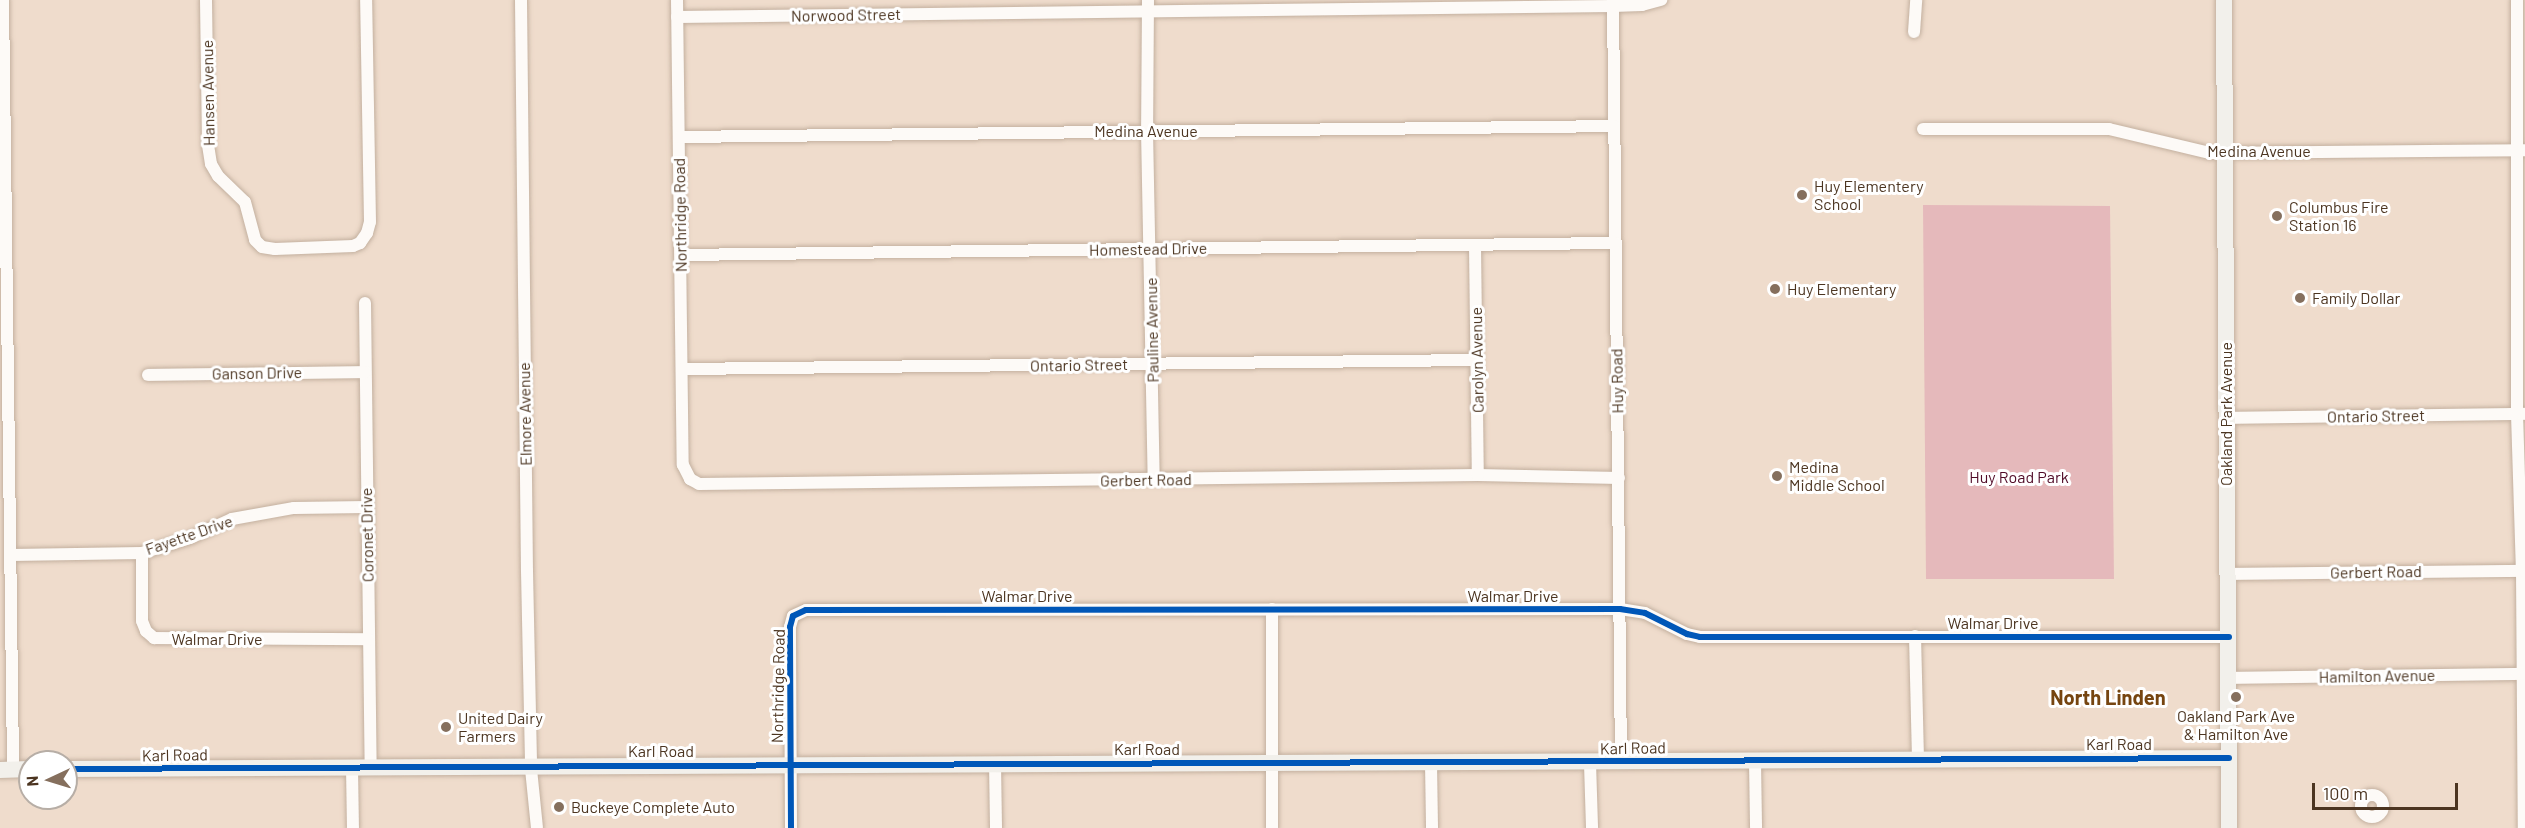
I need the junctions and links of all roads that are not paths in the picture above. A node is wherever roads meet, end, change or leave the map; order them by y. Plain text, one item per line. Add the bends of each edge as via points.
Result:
1 (3, 0) edge
2 (206, 0) edge
3 (366, 0) edge
4 (521, 0) edge
5 (677, 0) edge
6 (1661, 0) edge
7 (1916, 0) edge
8 (2224, 0) edge
9 (2517, 0) edge
10 (1613, 3) edge
11 (1148, 6) edge
12 (677, 17) junction
13 (1914, 32) dead end
14 (1614, 126) junction
15 (1923, 129) dead end
16 (1147, 130) junction
17 (679, 137) junction
18 (2521, 150) edge
19 (2225, 153) junction
20 (1615, 243) junction
21 (1475, 245) junction
22 (1151, 249) junction
23 (681, 255) junction
24 (365, 303) dead end
25 (1476, 360) junction
26 (1153, 364) junction
27 (682, 369) junction
28 (365, 372) junction
29 (148, 375) dead end
30 (2521, 414) edge
31 (2226, 418) junction
32 (683, 465) joint
33 (1478, 475) junction
34 (1619, 478) junction
35 (1154, 480) junction
36 (367, 507) junction
37 (141, 553) junction
38 (11, 555) junction
39 (2524, 571) edge
40 (2228, 574) junction
41 (1272, 609) junction
42 (1620, 609) junction
43 (793, 616) joint
44 (1915, 636) junction
45 (2229, 637) junction
46 (368, 639) junction
47 (2524, 674) edge
48 (2229, 678) junction
49 (2229, 758) junction
50 (1918, 760) junction
51 (1755, 761) junction
52 (1272, 762) junction
53 (1621, 762) junction
54 (995, 763) junction
55 (1431, 763) junction
56 (1590, 763) junction
57 (790, 764) junction
58 (532, 765) junction
59 (352, 767) junction
60 (371, 767) junction
61 (78, 769) edge
62 (6, 770) edge
63 (353, 828) edge
64 (537, 828) edge
65 (791, 828) edge
66 (996, 828) edge
67 (1272, 828) edge
68 (1432, 828) edge
69 (1592, 828) edge
70 (1756, 828) edge
71 (2229, 828) edge
72 (2524, 828) edge

1 - 38 street
2 - 3 street, Hansen Avenue via 211,164 245,202 255,240 262,247 275,249 344,248 360,243 367,234 370,222
4 - 58 street, Elmore Avenue
5 - 12 street, Northridge Road
6 - 10 street, Norwood Street via 1642,5
7 - 13 street
8 - 19 main road, Oakland Park Avenue
9 - 18 street
10 - 11 street, Norwood Street
10 - 14 street, Huy Road
11 - 12 street, Norwood Street
11 - 16 street, Pauline Avenue
12 - 17 street, Northridge Road
14 - 16 street, Medina Avenue
14 - 20 street, Huy Road
15 - 19 street, Medina Avenue via 2109,129
16 - 17 street, Medina Avenue
16 - 22 street, Pauline Avenue
17 - 23 street, Northridge Road
18 - 19 street, Medina Avenue
18 - 30 street
19 - 31 main road, Oakland Park Avenue
20 - 21 street, Homestead Drive
20 - 34 street, Huy Road
21 - 22 street, Homestead Drive
21 - 25 street, Carolyn Avenue
22 - 23 street, Homestead Drive
22 - 26 street, Pauline Avenue
23 - 27 street, Northridge Road
24 - 28 street, Coronet Drive
25 - 26 street, Ontario Street
25 - 33 street, Carolyn Avenue
26 - 27 street, Ontario Street
26 - 35 street, Pauline Avenue
27 - 32 street, Northridge Road
28 - 29 street, Ganson Drive
28 - 36 street, Coronet Drive
30 - 31 street, Ontario Street
30 - 39 street
31 - 40 main road, Oakland Park Avenue
32 - 35 street, Gerbert Road via 690,479 710,485
33 - 34 street, Gerbert Road
33 - 35 street, Gerbert Road
34 - 42 street, Huy Road
36 - 37 street, Fayette Drive via 294,508 232,519 190,538
36 - 46 street, Coronet Drive
37 - 38 street, Fayette Drive
37 - 46 street, Walmar Drive via 142,621 154,638
38 - 62 street
39 - 40 street, Gerbert Road
39 - 47 street
40 - 45 main road, Oakland Park Avenue
41 - 42 street, Walmar Drive
41 - 43 street, Walmar Drive via 806,610
41 - 52 street
42 - 44 street, Walmar Drive via 1645,613 1700,637
42 - 53 street, Huy Road
43 - 57 street, Northridge Road
44 - 45 street, Walmar Drive
44 - 50 street
45 - 48 main road, Oakland Park Avenue
46 - 60 street, Coronet Drive
47 - 48 street, Hamilton Avenue
47 - 72 street
48 - 49 main road, Oakland Park Avenue
49 - 50 main road, Karl Road
49 - 71 main road, Oakland Park Avenue
50 - 51 main road, Karl Road
51 - 53 main road, Karl Road
51 - 70 street
52 - 54 main road, Karl Road
52 - 55 main road, Karl Road
52 - 67 street
53 - 56 main road, Karl Road
54 - 57 main road, Karl Road
54 - 66 street
55 - 56 main road, Karl Road
55 - 68 street
56 - 69 street
57 - 58 main road, Karl Road
57 - 65 street, Northridge Road
58 - 60 main road, Karl Road
58 - 64 street, Elmore Avenue
59 - 60 main road, Karl Road
59 - 61 main road, Karl Road
59 - 63 street

